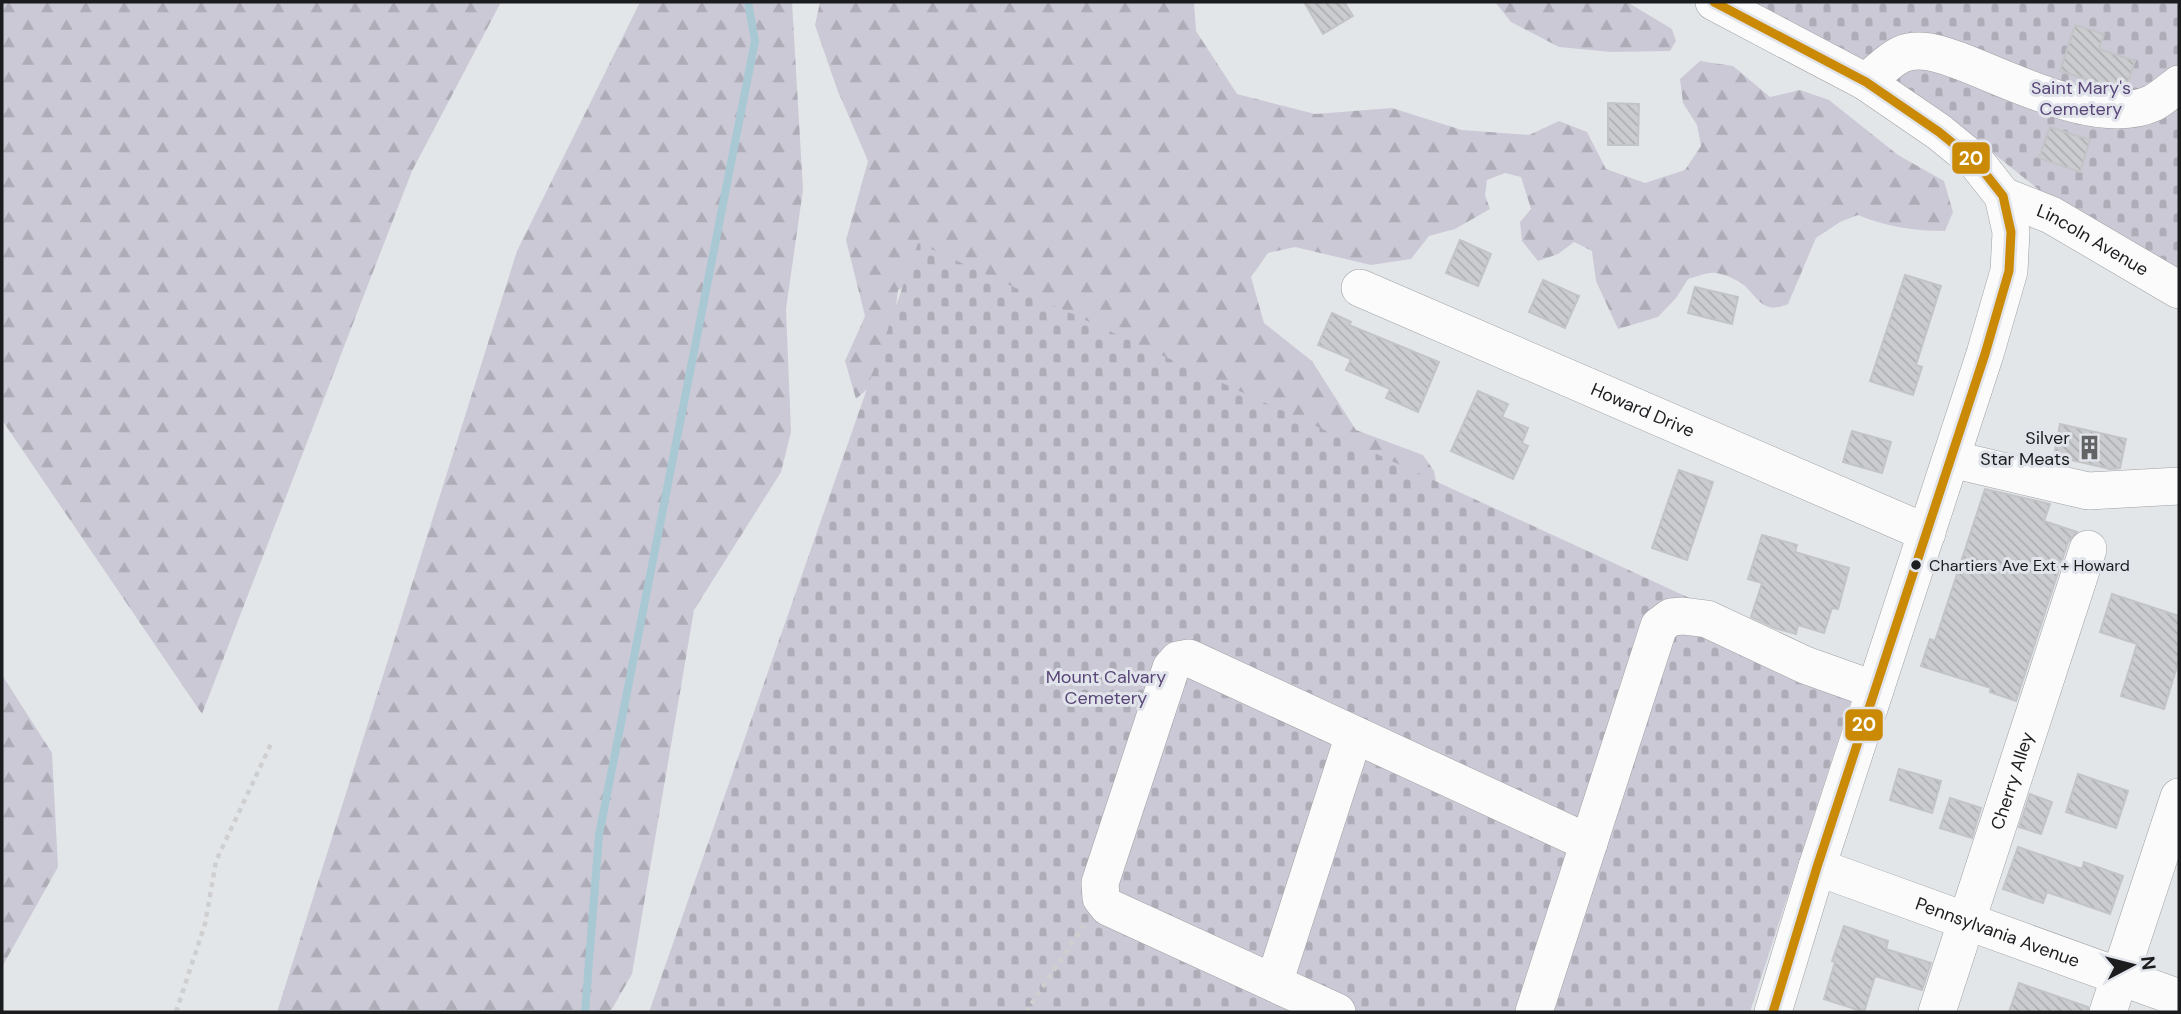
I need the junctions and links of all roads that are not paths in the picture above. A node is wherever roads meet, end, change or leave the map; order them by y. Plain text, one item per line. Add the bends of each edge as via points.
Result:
1 (1714, 2) edge
2 (1866, 82) junction
3 (2179, 84) edge
4 (2003, 197) junction
5 (1360, 288) dead end
6 (2179, 290) edge
7 (1951, 459) junction
8 (2179, 486) edge
9 (1927, 533) junction
10 (2088, 549) dead end
11 (1875, 690) junction
12 (1354, 735) junction
13 (2179, 797) edge
14 (1588, 843) junction
15 (1818, 867) junction
16 (1967, 919) junction
17 (2120, 976) junction
18 (1274, 983) junction
19 (2179, 998) edge
20 (1337, 1012) edge
21 (1534, 1012) edge
22 (1773, 1012) edge
23 (1937, 1012) edge
24 (2108, 1012) edge

1 - 2 street
2 - 3 street via 1899,55 1914,51 1938,54 2089,108 2119,110 2152,103
2 - 4 street via 1977,163
4 - 6 street, Lincoln Avenue via 2050,215
4 - 7 street via 2011,232 2009,271
5 - 9 street, Howard Drive
7 - 8 street via 2088,491
7 - 9 street
9 - 11 street
10 - 16 street, Cherry Alley
11 - 14 street via 1805,665 1707,619 1671,617 1659,626
11 - 15 street
12 - 14 street
12 - 18 street
12 - 18 street via 1189,659 1178,660 1171,668 1100,883 1101,898 1108,907
13 - 17 street
14 - 21 street
15 - 16 street, Pennsylvania Avenue
15 - 22 street
16 - 17 street, Pennsylvania Avenue
16 - 23 street, Cherry Alley
17 - 19 street, Pennsylvania Avenue
17 - 24 street
18 - 20 street

